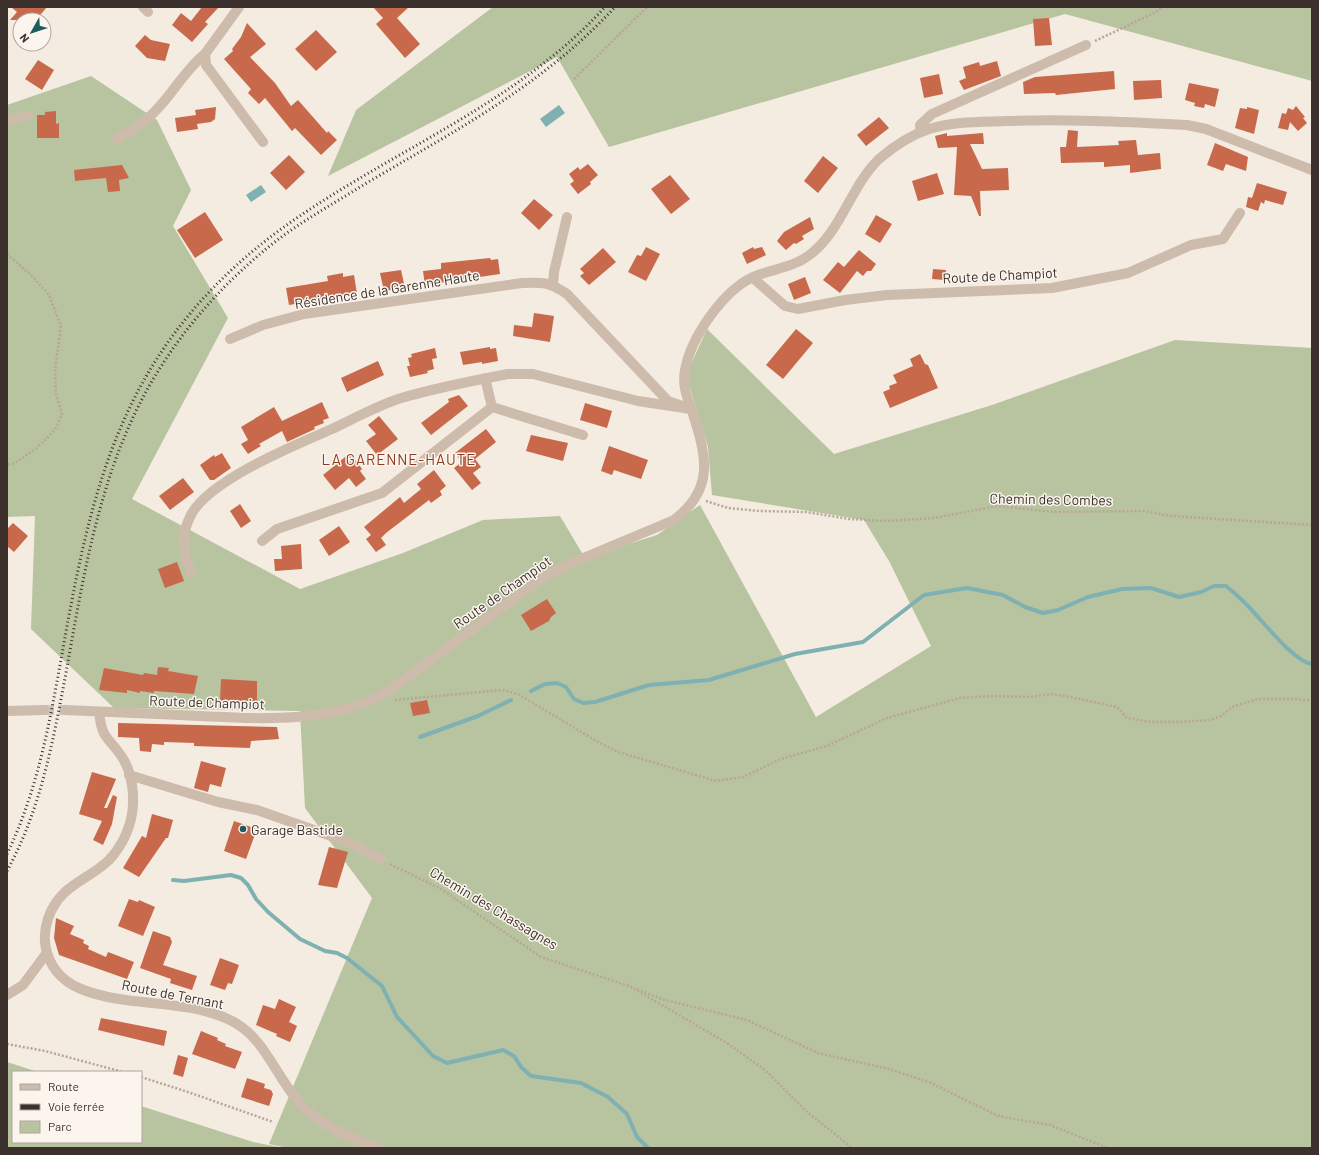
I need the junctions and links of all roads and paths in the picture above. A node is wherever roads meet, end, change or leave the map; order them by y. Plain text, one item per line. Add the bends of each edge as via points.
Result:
1 (239, 7) edge
2 (647, 7) edge
3 (1162, 7) edge
4 (1086, 45) joint
5 (205, 54) junction
6 (574, 79) dead end
7 (28, 116) dead end
8 (7, 120) edge
9 (921, 132) junction
10 (117, 139) dead end
11 (263, 142) dead end
12 (1312, 170) edge
13 (1240, 213) dead end
14 (567, 217) dead end
15 (7, 254) edge
16 (752, 278) junction
17 (552, 284) junction
18 (230, 339) dead end
19 (485, 378) junction
20 (492, 407) junction
21 (691, 410) junction
22 (583, 435) dead end
23 (7, 465) edge
24 (696, 498) junction
25 (1312, 525) edge
26 (262, 541) dead end
27 (190, 573) dead end
28 (390, 700) dead end
29 (1312, 701) edge
30 (44, 710) tunnel mouth
31 (65, 710) tunnel mouth
32 (7, 711) edge
33 (99, 712) junction
34 (130, 775) junction
35 (381, 859) joint
36 (46, 954) junction
37 (629, 986) junction
38 (7, 995) edge
39 (7, 1044) edge
40 (119, 1071) edge
41 (142, 1077) edge
42 (273, 1122) dead end
43 (378, 1148) edge
44 (852, 1148) edge
45 (1108, 1148) edge

1 - 5 street
2 - 6 path
3 - 4 path
4 - 9 street via 932,114 920,125
5 - 10 street via 194,63 158,108 139,126
5 - 11 street via 206,65
7 - 8 street
9 - 12 street, Route de Champiot via 959,122 1062,119 1187,125 1206,129
9 - 16 street, Route de Champiot via 901,143 866,173 833,229 816,250 791,265
13 - 16 street, Route de Champiot via 1223,239 1191,245 1128,273 1052,288 887,295 798,309 785,306
14 - 17 street
15 - 23 path via 49,295 61,326 55,370 56,394 62,414 56,430 37,448 15,463
16 - 21 street, Route de Champiot via 738,287 716,310 690,351 683,382
17 - 18 street, Résidence de la Garenne Haute via 522,283 304,314 263,324
17 - 21 street, Résidence de la Garenne Haute via 580,306 668,401
19 - 20 street
19 - 21 street via 508,374 533,374 638,401
19 - 27 street via 390,402 282,451 230,480 210,494 191,514 183,539 184,554
20 - 22 street
20 - 26 street via 382,493 277,529
21 - 24 street, Route de Champiot via 702,443 705,465 702,484
24 - 25 path, Chemin des Combes via 728,508 806,512 849,519 888,521 934,518 996,506 1054,512 1144,511 1171,516
24 - 33 street, Route de Champiot via 686,511 674,520 569,564 541,579 390,690 369,702 324,713 280,718
28 - 29 path via 465,692 507,691 518,694 618,752 716,781 743,777 781,759 827,746 887,718 960,698 1029,697 1051,694 1117,707 1124,717 1151,722 1211,720 1234,706 1259,699 1290,698
30 - 32 street
31 - 33 street, Route de Champiot
33 - 34 street via 102,732 123,759
34 - 35 street via 218,802 257,810 348,842
34 - 36 street via 132,808 125,835 108,861 70,888 56,902 44,930
35 - 37 path, Chemin des Chassagnes via 442,890 542,957
36 - 38 street via 23,985
36 - 43 street, Route de Ternant via 63,978 73,986 93,994 192,1009 230,1020 255,1039 291,1093 307,1110 337,1132
37 - 44 path, Chemin des Chassagnes via 727,1043 765,1070 805,1110
37 - 45 path via 665,1000 747,1020 818,1053 890,1069 931,1083 996,1114 1050,1125
39 - 40 path via 45,1051
41 - 42 path

